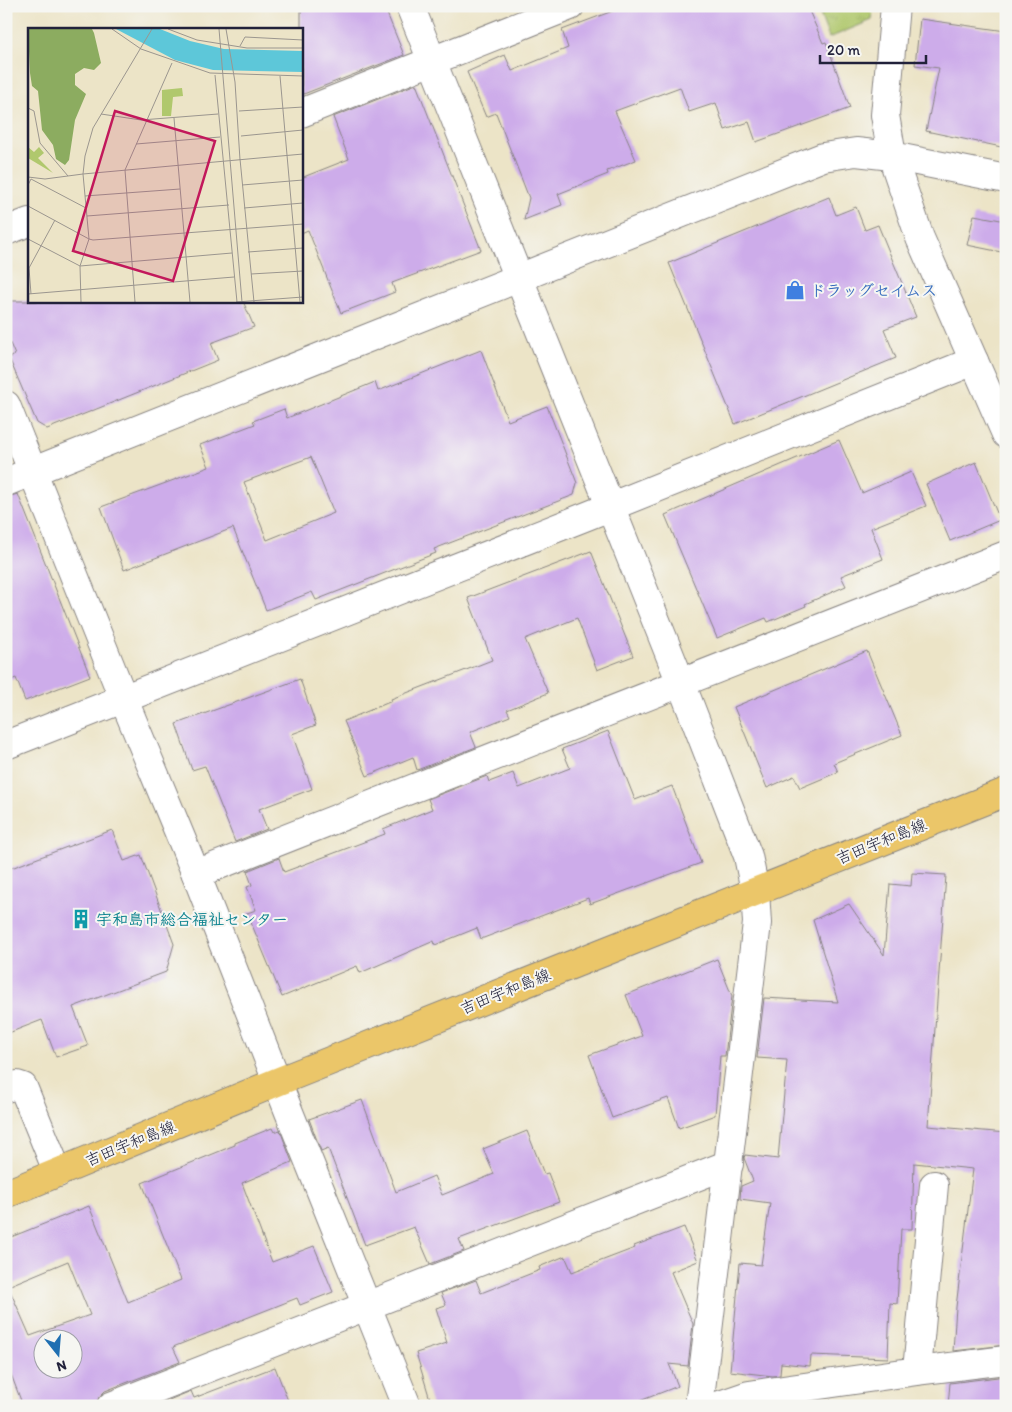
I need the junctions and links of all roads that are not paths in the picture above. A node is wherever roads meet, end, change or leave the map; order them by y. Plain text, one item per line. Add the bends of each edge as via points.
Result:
1 (410, 6) edge
2 (570, 6) edge
3 (895, 6) edge
4 (432, 61) junction
5 (302, 113) edge
6 (892, 156) junction
7 (1006, 179) edge
8 (28, 222) edge
9 (6, 231) edge
10 (518, 278) junction
11 (974, 361) junction
12 (6, 405) edge
13 (1006, 434) edge
14 (33, 471) junction
15 (6, 482) edge
16 (610, 506) junction
17 (1006, 555) edge
18 (681, 683) junction
19 (124, 700) junction
20 (6, 745) edge
21 (1006, 792) edge
22 (196, 874) junction
23 (755, 891) junction
24 (277, 1082) junction
25 (6, 1088) edge
26 (729, 1164) junction
27 (58, 1173) junction
28 (934, 1185) dead end
29 (6, 1194) edge
30 (367, 1305) junction
31 (1006, 1360) edge
32 (917, 1371) junction
33 (111, 1406) edge
34 (407, 1406) edge
35 (699, 1406) edge
36 (717, 1406) edge

1 - 4 street
2 - 4 street
3 - 6 street via 885,115
4 - 5 street
4 - 10 street
6 - 7 street
6 - 10 street via 856,152 823,157
6 - 11 street via 920,238
8 - 9 street
10 - 14 street
10 - 16 street
11 - 13 street
11 - 16 street
12 - 14 street
14 - 15 street
14 - 19 street
16 - 18 street
16 - 19 street
17 - 18 street
18 - 22 street
18 - 23 street via 748,856
19 - 20 street
19 - 22 street
21 - 23 main road, 吉田宇和島線
22 - 24 street
23 - 24 main road, 吉田宇和島線
23 - 26 street via 757,923
24 - 27 main road, 吉田宇和島線
24 - 30 street
25 - 27 street via 23,1087
26 - 30 street
26 - 35 street
27 - 29 main road, 吉田宇和島線
28 - 32 street
30 - 33 street
30 - 34 street
31 - 32 street
32 - 36 street via 750,1395

